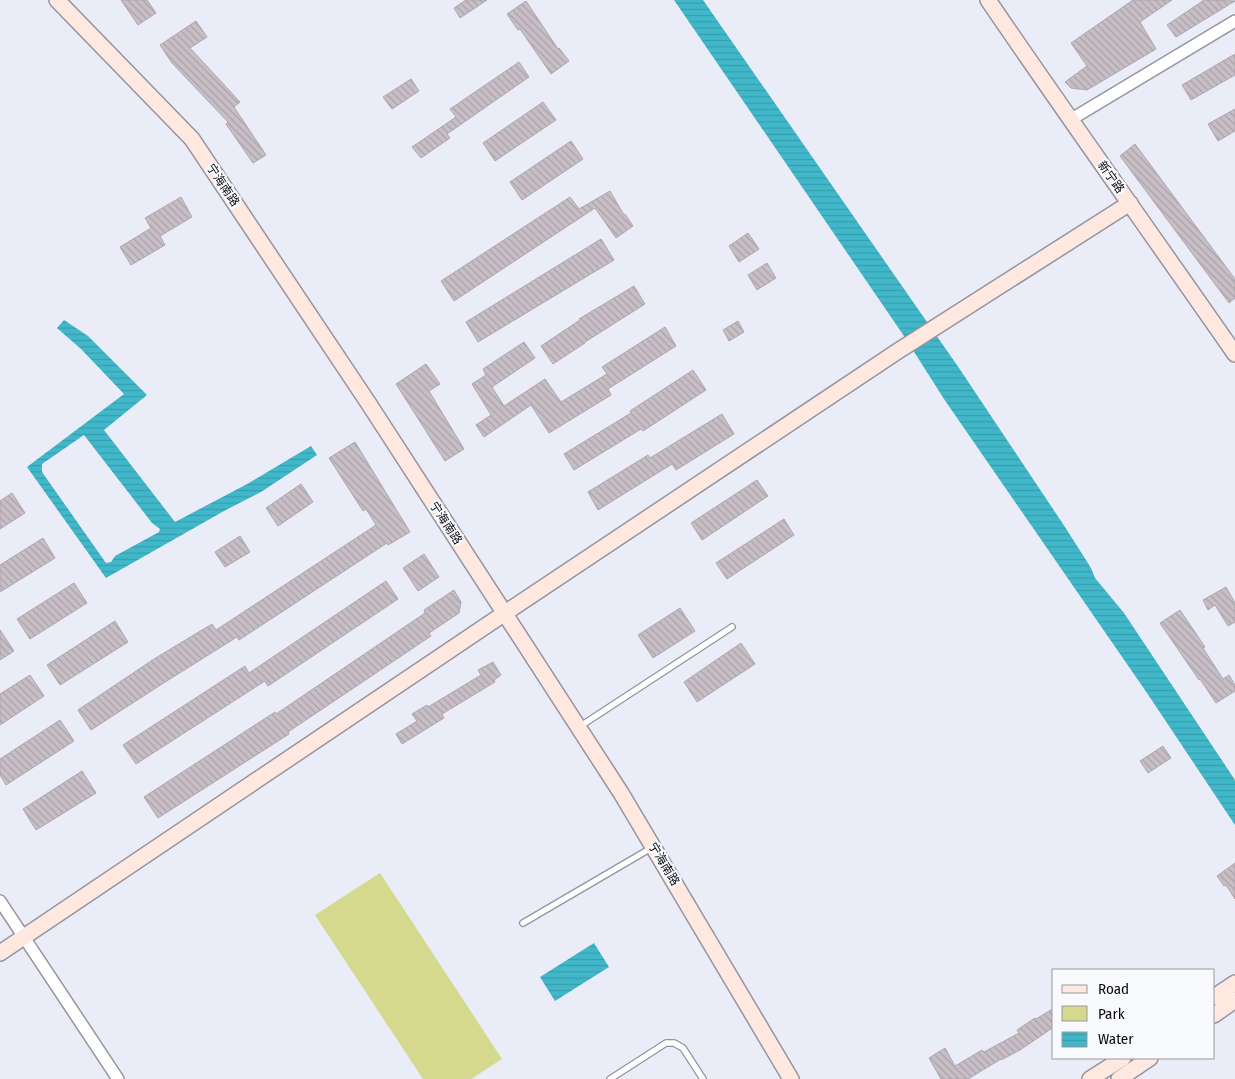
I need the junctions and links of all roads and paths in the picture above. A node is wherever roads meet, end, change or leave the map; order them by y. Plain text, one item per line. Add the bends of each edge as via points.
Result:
1 (57, 0) edge
2 (988, 0) edge
3 (1235, 21) edge
4 (1070, 120) junction
5 (1130, 203) junction
6 (1235, 354) edge
7 (505, 612) junction
8 (732, 627) dead end
9 (579, 727) junction
10 (653, 846) junction
11 (0, 900) edge
12 (523, 923) dead end
13 (24, 937) junction
14 (0, 953) edge
15 (1235, 983) edge
16 (1215, 996) edge
17 (1235, 1000) edge
18 (1215, 1014) edge
19 (1120, 1059) edge
20 (1149, 1059) edge
21 (118, 1079) edge
22 (610, 1079) edge
23 (703, 1079) edge
24 (791, 1079) edge
25 (1090, 1079) edge
26 (1119, 1079) edge

1 - 7 street, 宁海南路 via 192,139
2 - 4 street, 新宁路
3 - 4 street
4 - 5 street, 新宁路
5 - 6 street, 新宁路
5 - 7 street via 904,347
7 - 9 street, 宁海南路
7 - 13 street
8 - 9 lane
9 - 10 street, 宁海南路
10 - 12 lane
10 - 24 street, 宁海南路
11 - 13 street
13 - 14 street
13 - 21 street
15 - 16 street
17 - 18 street
19 - 25 street
20 - 26 street
22 - 23 lane via 666,1044 674,1043 683,1048

